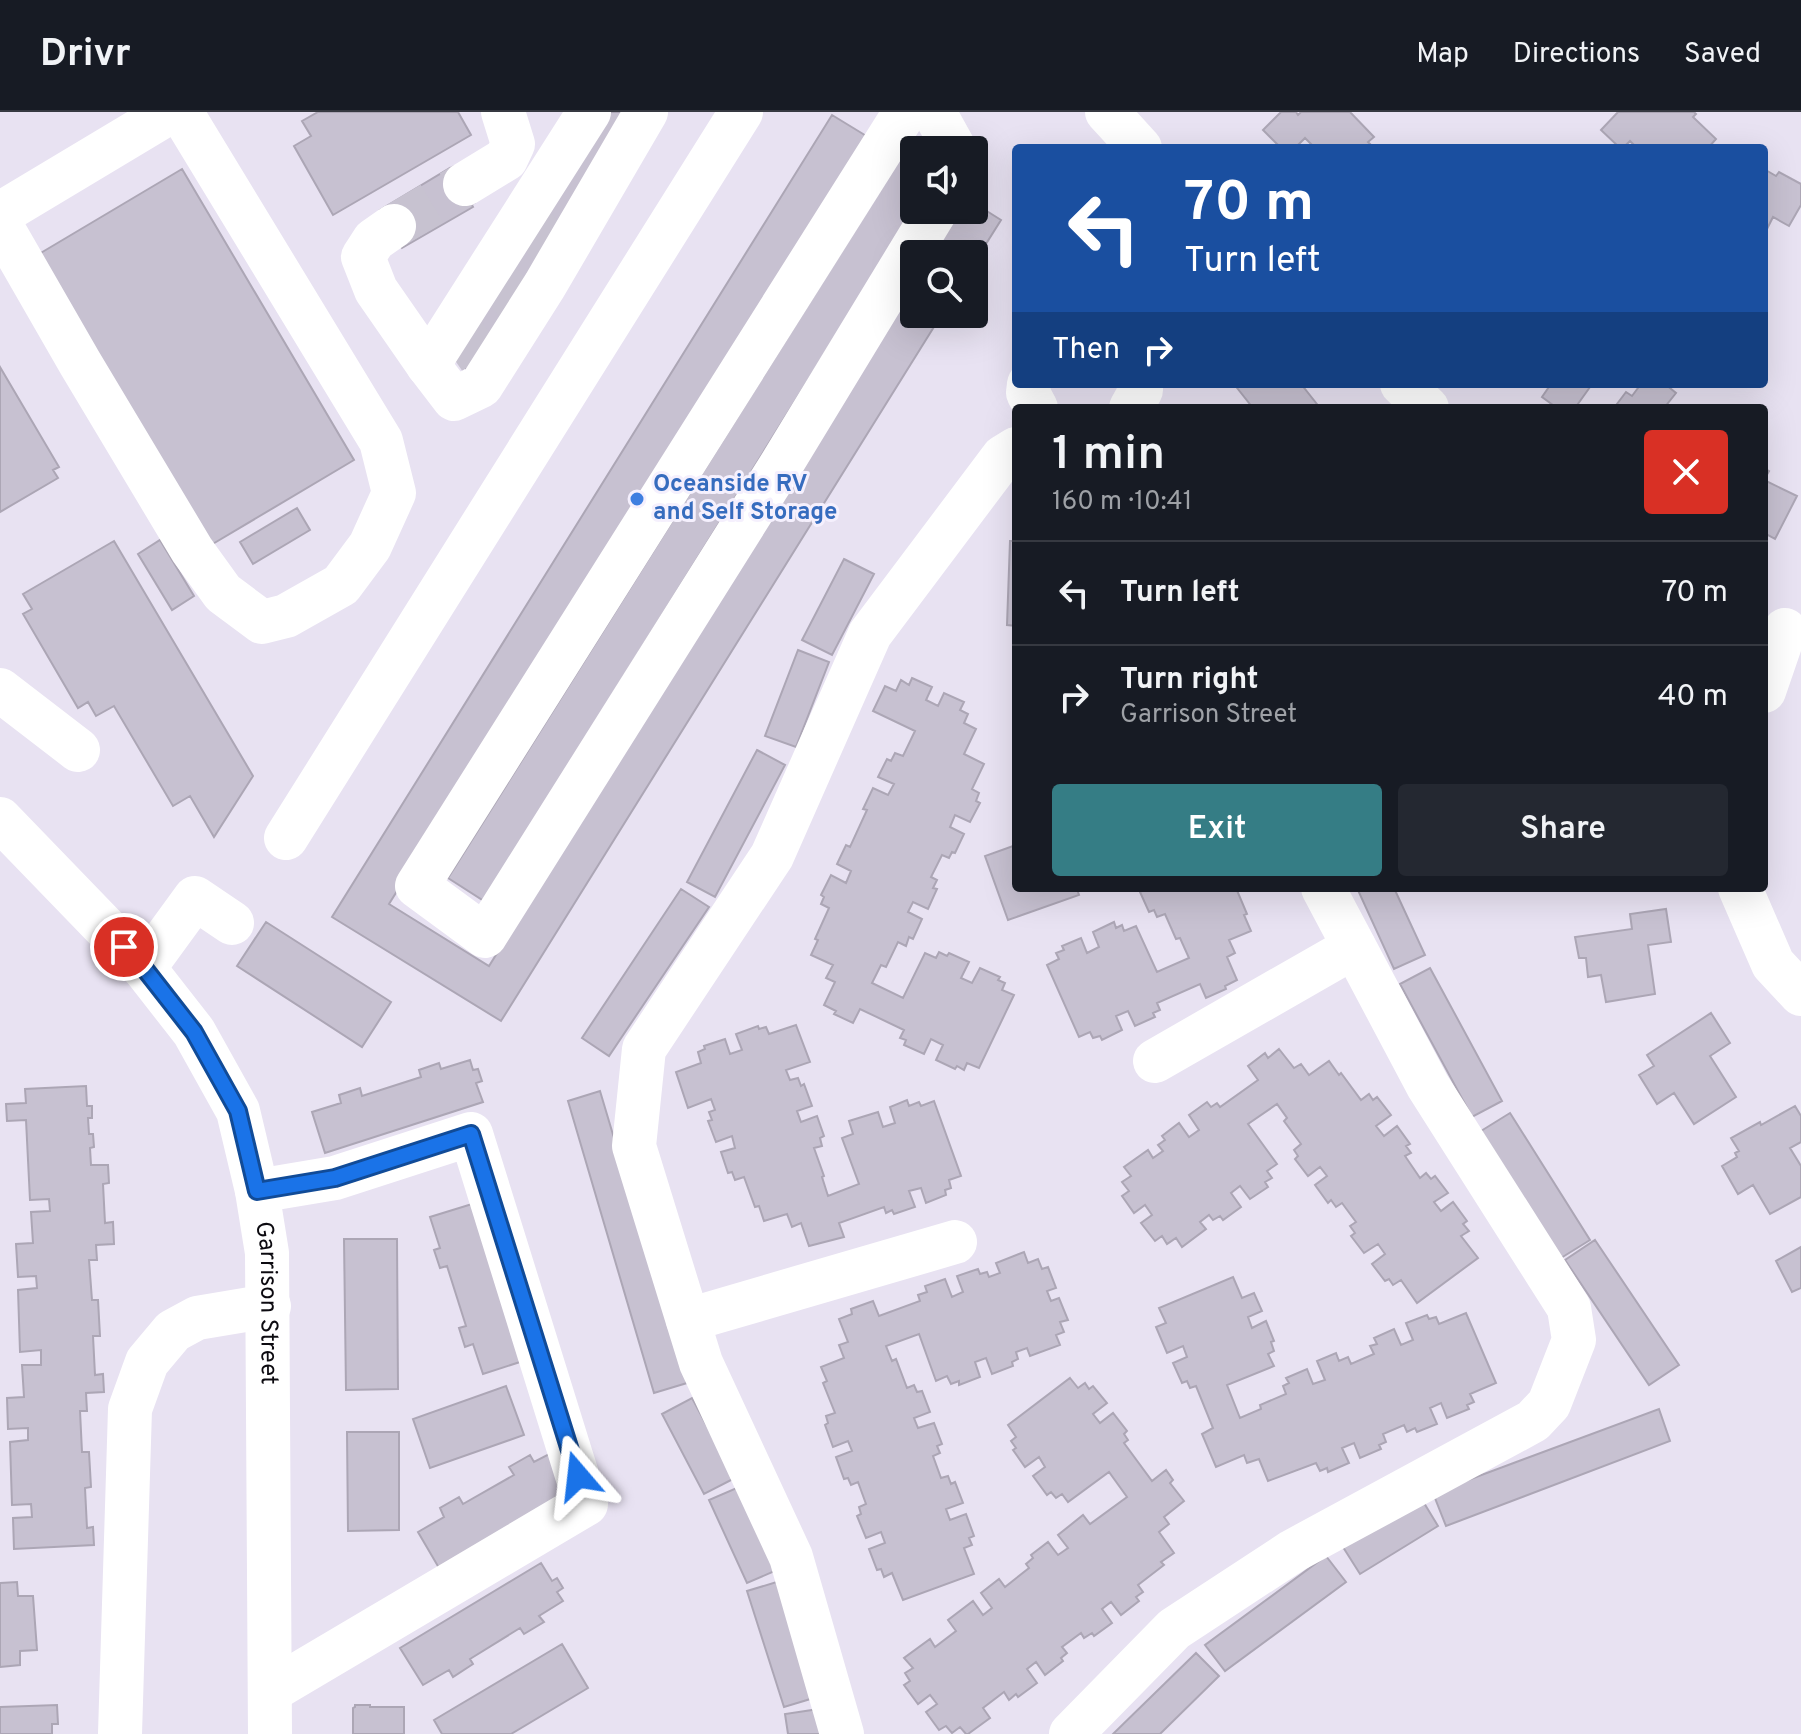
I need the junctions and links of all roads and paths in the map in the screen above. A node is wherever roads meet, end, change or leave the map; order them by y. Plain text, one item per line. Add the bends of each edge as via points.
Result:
1 (170, 112) edge
2 (181, 112) edge
3 (503, 112) edge
4 (526, 112) edge
5 (589, 112) edge
6 (646, 112) edge
7 (741, 112) edge
8 (905, 112) edge
9 (934, 112) edge
10 (1107, 112) edge
11 (947, 136) edge
12 (1136, 144) edge
13 (558, 161) junction
14 (465, 184) tunnel mouth
15 (0, 214) edge
16 (0, 224) edge
17 (927, 224) edge
18 (394, 226) tunnel mouth
19 (428, 365) junction
20 (1406, 388) edge
21 (1423, 404) edge
22 (1012, 451) edge
23 (1783, 630) edge
24 (1768, 678) edge
25 (0, 690) edge
26 (78, 750) dead end
27 (0, 819) edge
28 (286, 838) dead end
29 (1325, 892) edge
30 (1742, 892) edge
31 (232, 923) dead end
32 (1354, 947) junction
33 (144, 968) junction
34 (1801, 994) edge
35 (1155, 1061) dead end
36 (257, 1191) junction
37 (955, 1242) dead end
38 (269, 1306) junction
39 (688, 1320) junction
40 (270, 1691) junction
41 (120, 1734) edge
42 (270, 1734) edge
43 (842, 1734) edge
44 (1071, 1734) edge

1 - 15 street
2 - 16 street via 381,441 394,493 370,546 341,585 286,616 262,622 223,593
3 - 14 street via 513,144 506,159
4 - 13 street
5 - 13 street
6 - 19 street via 481,386 454,399
7 - 28 street
8 - 17 street via 417,886 485,936
9 - 11 street
10 - 12 street
13 - 19 street
18 - 19 street via 374,240 363,257 376,290
20 - 21 street
22 - 39 street via 870,634 772,856 644,1049 634,1146
23 - 24 street
25 - 26 street
27 - 33 street, Garrison Street
29 - 32 street
30 - 34 street via 1773,964
31 - 33 street via 195,898
32 - 35 street
32 - 44 street via 1428,1086 1569,1308 1574,1340 1549,1404 1533,1421 1293,1551 1174,1629
33 - 36 street, Garrison Street via 194,1032 238,1111
36 - 38 street, Garrison Street
36 - 40 street via 335,1178 471,1134 586,1504
37 - 39 street
38 - 40 street, Garrison Street
38 - 41 street via 197,1318 173,1331 147,1362 130,1409
39 - 43 street via 701,1363 791,1557
40 - 42 street, Garrison Street

